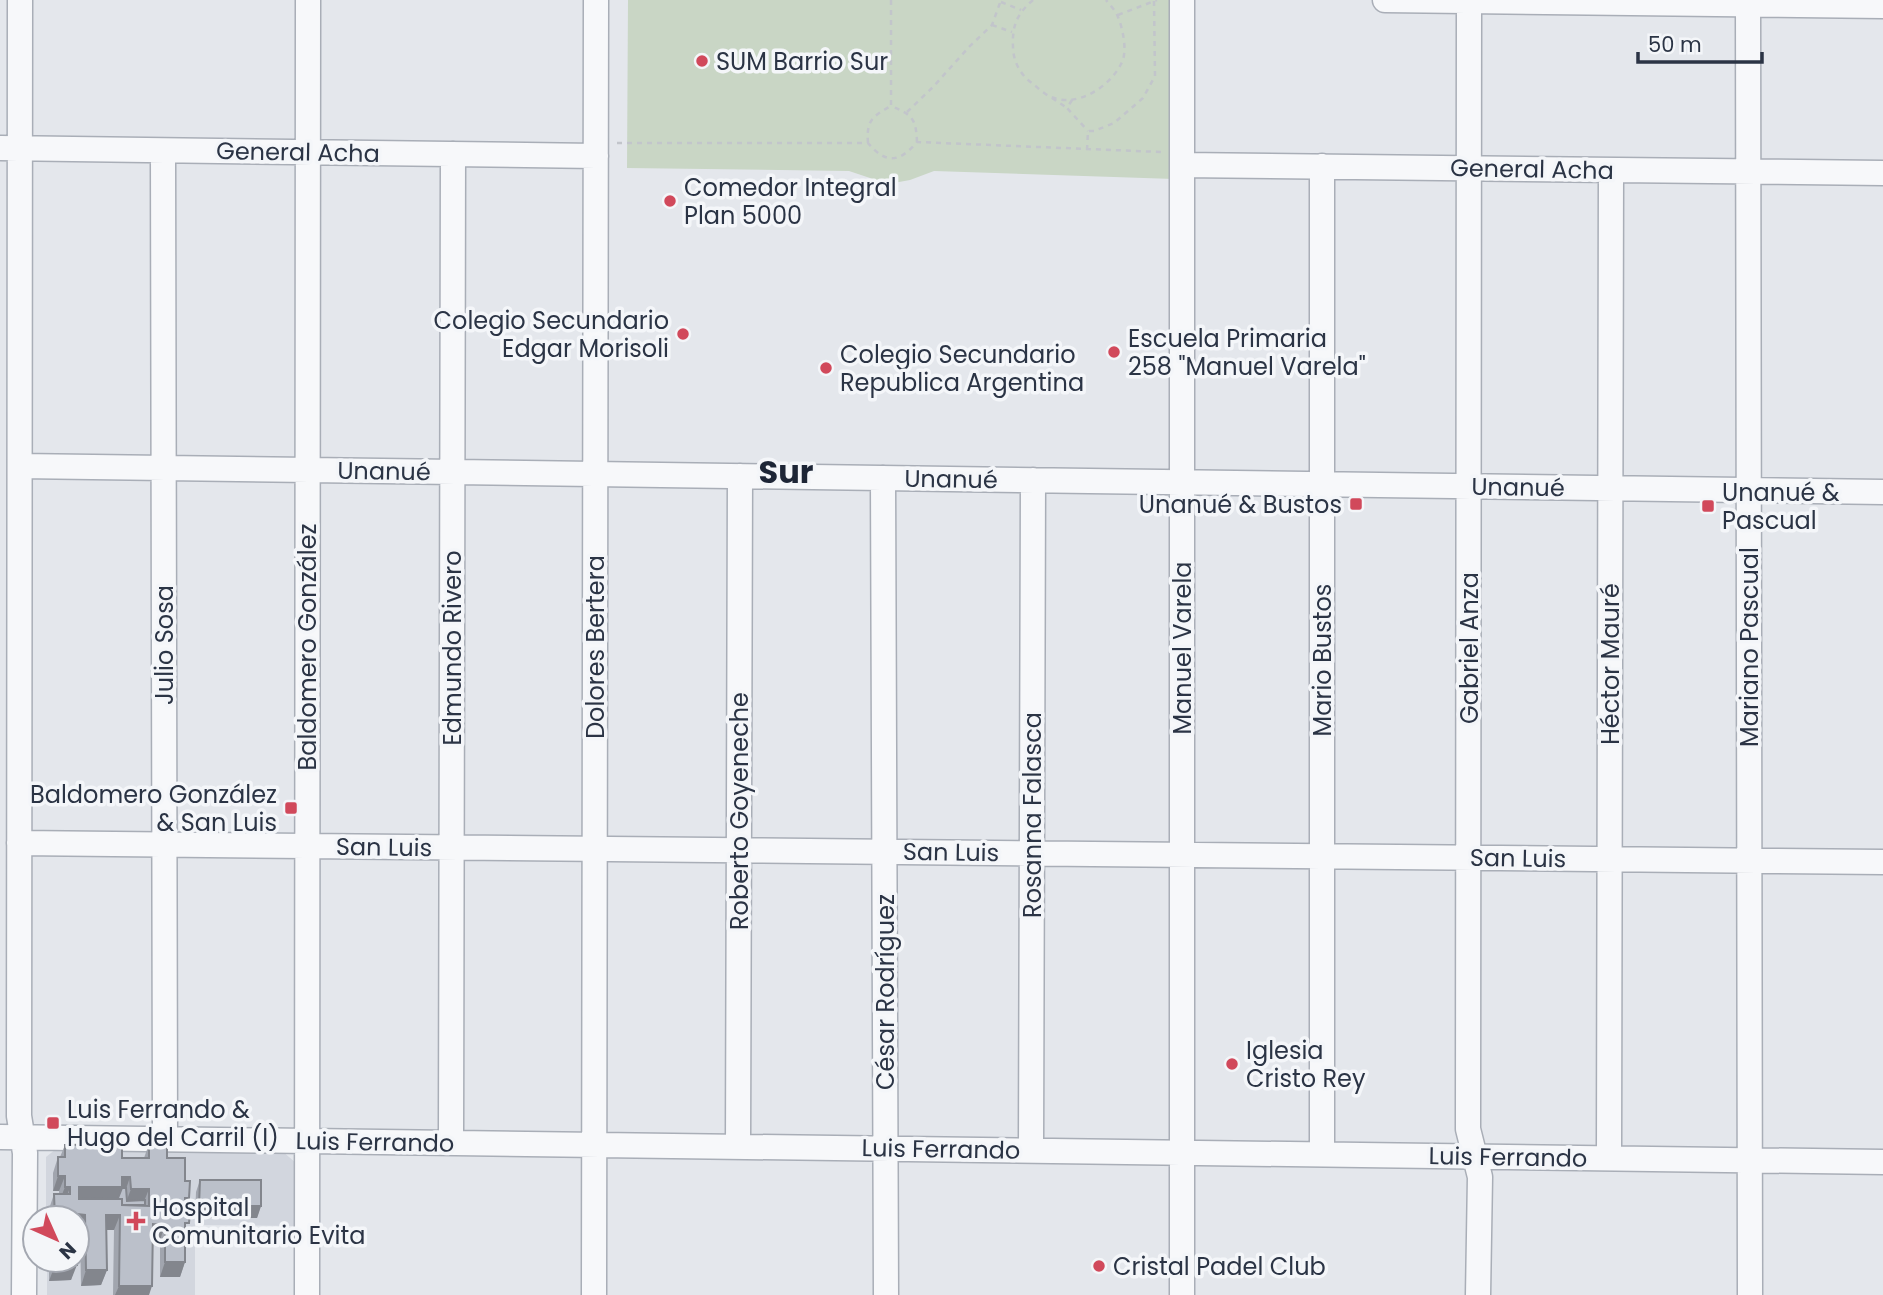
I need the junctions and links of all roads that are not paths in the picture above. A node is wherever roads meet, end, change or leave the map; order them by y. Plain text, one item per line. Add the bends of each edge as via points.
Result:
1 (20, 0) edge
2 (308, 0) edge
3 (596, 0) edge
4 (1182, 0) edge
5 (1385, 0) edge
6 (1469, 1) edge
7 (1748, 2) edge
8 (1883, 6) edge
9 (10, 149) edge
10 (596, 149) junction
11 (163, 150) junction
12 (308, 152) junction
13 (453, 154) junction
14 (1172, 158) junction
15 (1322, 166) junction
16 (1469, 168) junction
17 (1611, 170) junction
18 (1748, 172) junction
19 (1883, 173) edge
20 (20, 466) junction
21 (164, 468) junction
22 (307, 470) junction
23 (452, 472) junction
24 (595, 474) junction
25 (740, 476) junction
26 (883, 478) junction
27 (1033, 480) junction
28 (1182, 482) junction
29 (1322, 484) junction
30 (1469, 486) junction
31 (1610, 488) junction
32 (1749, 490) junction
33 (1883, 492) edge
34 (19, 843) junction
35 (164, 844) junction
36 (307, 846) junction
37 (452, 847) junction
38 (595, 849) junction
39 (739, 850) junction
40 (884, 852) junction
41 (1032, 853) junction
42 (1181, 855) junction
43 (1322, 856) junction
44 (1468, 858) junction
45 (1610, 859) junction
46 (1749, 860) junction
47 (1883, 862) edge
48 (11, 1137) edge
49 (165, 1139) junction
50 (307, 1141) junction
51 (451, 1142) junction
52 (594, 1144) junction
53 (738, 1146) junction
54 (885, 1148) junction
55 (1031, 1150) junction
56 (1182, 1152) junction
57 (1322, 1154) junction
58 (1474, 1156) junction
59 (1609, 1158) junction
60 (1750, 1160) junction
61 (1883, 1162) edge
62 (24, 1295) edge
63 (307, 1295) edge
64 (594, 1295) edge
65 (886, 1295) edge
66 (1182, 1295) edge
67 (1478, 1295) edge
68 (1750, 1295) edge

1 - 9 street
2 - 12 street, Baldomero González
3 - 10 street, Dolores Bertera
4 - 14 street, Manuel Varela
5 - 6 street
6 - 7 street
6 - 16 street, Gabriel Anza
7 - 8 street
7 - 18 street, Mariano Pascual
9 - 11 street, General Acha
9 - 20 street
10 - 13 street, General Acha
10 - 24 street, Dolores Bertera
11 - 12 street, General Acha
11 - 21 street, Julio Sosa
12 - 13 street, General Acha
12 - 22 street, Baldomero González
13 - 23 street, Edmundo Rivero
14 - 15 street, General Acha
14 - 28 street, Manuel Varela
15 - 16 street, General Acha
15 - 29 street, Mario Bustos
16 - 17 street, General Acha
16 - 30 street, Gabriel Anza
17 - 18 street, General Acha
17 - 31 street, Héctor Mauré
18 - 19 street, General Acha
18 - 32 street, Mariano Pascual
20 - 21 street, Unanué
20 - 34 street
21 - 22 street, Unanué
21 - 35 street, Julio Sosa
22 - 23 street, Unanué
22 - 36 street, Baldomero González
23 - 24 street, Unanué
23 - 37 street, Edmundo Rivero
24 - 25 street, Unanué
24 - 38 street, Dolores Bertera
25 - 26 street, Unanué
25 - 39 street, Roberto Goyeneche
26 - 27 street, Unanué
26 - 40 street, César Rodríguez
27 - 28 street, Unanué
27 - 41 street, Rosanna Falasca
28 - 29 street, Unanué
28 - 42 street, Manuel Varela
29 - 30 street, Unanué
29 - 43 street, Mario Bustos
30 - 31 street, Unanué
30 - 44 street, Gabriel Anza
31 - 32 street, Unanué
31 - 45 street, Héctor Mauré
32 - 33 street, Unanué
32 - 46 street, Mariano Pascual
34 - 35 street, San Luis
34 - 48 street via 19,1121
35 - 36 street, San Luis
35 - 49 street, Julio Sosa
36 - 37 street, San Luis
36 - 50 street, Baldomero González
37 - 38 street, San Luis
37 - 51 street, Edmundo Rivero
38 - 39 street, San Luis
38 - 52 street, Dolores Bertera
39 - 40 street, San Luis
39 - 53 street, Roberto Goyeneche
40 - 41 street, San Luis
40 - 54 street, César Rodríguez
41 - 42 street, San Luis
41 - 55 street, Rosanna Falasca
42 - 43 street, San Luis
42 - 56 street, Manuel Varela
43 - 44 street, San Luis
43 - 57 street, Mario Bustos
44 - 45 street, San Luis
44 - 58 street, Gabriel Anza via 1468,1129
45 - 46 street, San Luis
45 - 59 street, Héctor Mauré
46 - 47 street, San Luis
46 - 60 street, Mariano Pascual
48 - 49 street, Luis Ferrando
48 - 62 street via 25,1153
49 - 50 street, Luis Ferrando
50 - 51 street, Luis Ferrando
50 - 63 street, Baldomero González
51 - 52 street, Luis Ferrando
52 - 53 street, Luis Ferrando
52 - 64 street, Dolores Bertera
53 - 54 street, Luis Ferrando
54 - 55 street, Luis Ferrando
54 - 65 street, César Rodríguez
55 - 56 street, Luis Ferrando
56 - 57 street, Luis Ferrando
56 - 66 street, Manuel Varela
57 - 58 street, Luis Ferrando
58 - 59 street, Luis Ferrando
58 - 67 street, Gabriel Anza via 1481,1184
59 - 60 street, Luis Ferrando
60 - 61 street, Luis Ferrando
60 - 68 street, Mariano Pascual

